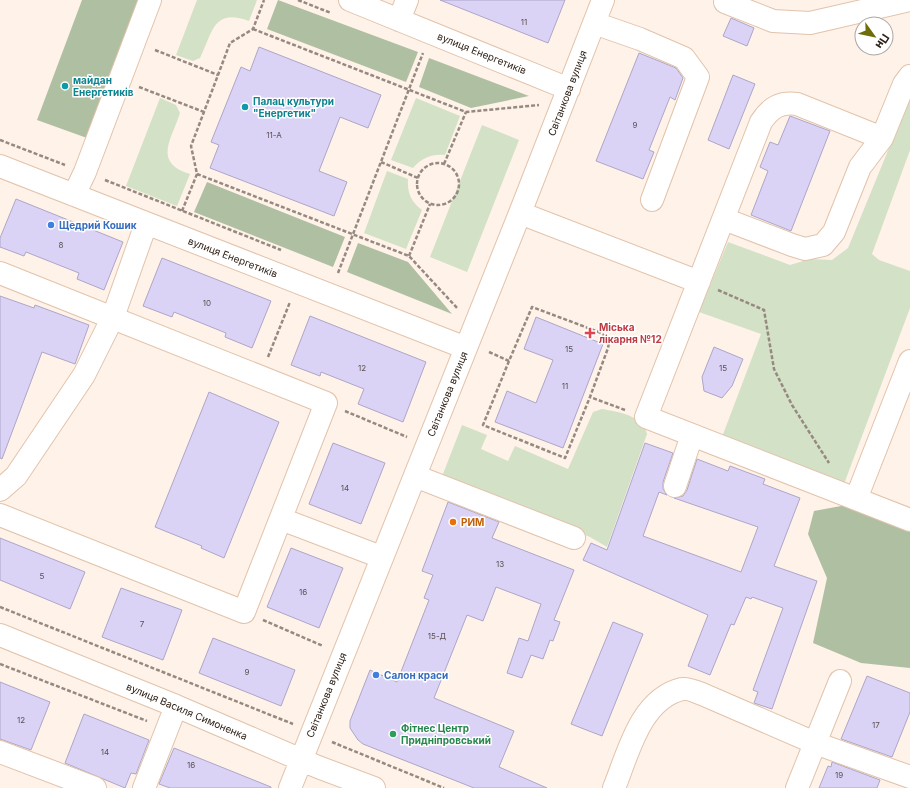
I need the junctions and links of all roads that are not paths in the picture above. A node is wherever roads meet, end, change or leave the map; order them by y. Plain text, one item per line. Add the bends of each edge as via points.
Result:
1 (150, 0) edge
2 (350, 0) edge
3 (603, 0) edge
4 (910, 0) edge
5 (723, 1) edge
6 (403, 10) edge
7 (594, 23) junction
8 (910, 76) edge
9 (566, 96) junction
10 (882, 138) junction
11 (0, 166) edge
12 (74, 195) junction
13 (652, 200) dead end
14 (520, 213) junction
15 (724, 219) junction
16 (146, 224) junction
17 (0, 273) edge
18 (700, 282) junction
19 (113, 317) junction
20 (466, 348) junction
21 (910, 361) edge
22 (692, 435) junction
23 (415, 476) junction
24 (675, 486) dead end
25 (0, 490) edge
26 (852, 497) junction
27 (0, 515) edge
28 (281, 520) junction
29 (910, 520) edge
30 (574, 538) dead end
31 (381, 557) junction
32 (0, 635) edge
33 (840, 681) dead end
34 (176, 706) junction
35 (815, 743) junction
36 (0, 752) edge
37 (301, 760) junction
38 (910, 777) edge
39 (617, 787) edge
40 (95, 788) edge
41 (144, 788) edge
42 (290, 788) edge
43 (374, 788) edge
44 (797, 788) edge

1 - 12 street
2 - 6 street, вулиця Енергетиків
3 - 7 street, Світанкова вулиця
4 - 5 street via 810,23 773,21
6 - 9 street, вулиця Енергетиків
7 - 9 street, Світанкова вулиця
7 - 13 street via 684,58 698,77
8 - 10 street via 904,84
9 - 14 street, Світанкова вулиця
10 - 15 street via 860,167 834,232 823,245 805,249
10 - 15 street via 797,104 786,103 776,106 761,122
11 - 12 street, вулиця Енергетиків
12 - 16 street, вулиця Енергетиків
14 - 18 street
14 - 20 street, Світанкова вулиця
15 - 18 street
16 - 19 street
16 - 20 street, вулиця Енергетиків
17 - 19 street
18 - 22 street via 646,418
19 - 25 street via 84,375 16,476
19 - 28 street via 326,403
20 - 23 street, Світанкова вулиця
21 - 26 street
22 - 24 street
22 - 26 street
23 - 30 street
23 - 31 street, Світанкова вулиця
26 - 29 street
27 - 28 street via 244,612
28 - 31 street
31 - 37 street, Світанкова вулиця
32 - 34 street, вулиця Василя Симоненка
33 - 35 street
34 - 37 street, вулиця Василя Симоненка
34 - 41 street
35 - 38 street
35 - 39 street via 683,688 664,696 647,713
35 - 44 street
36 - 40 street
37 - 42 street, Світанкова вулиця
37 - 43 street, вулиця Василя Симоненка

